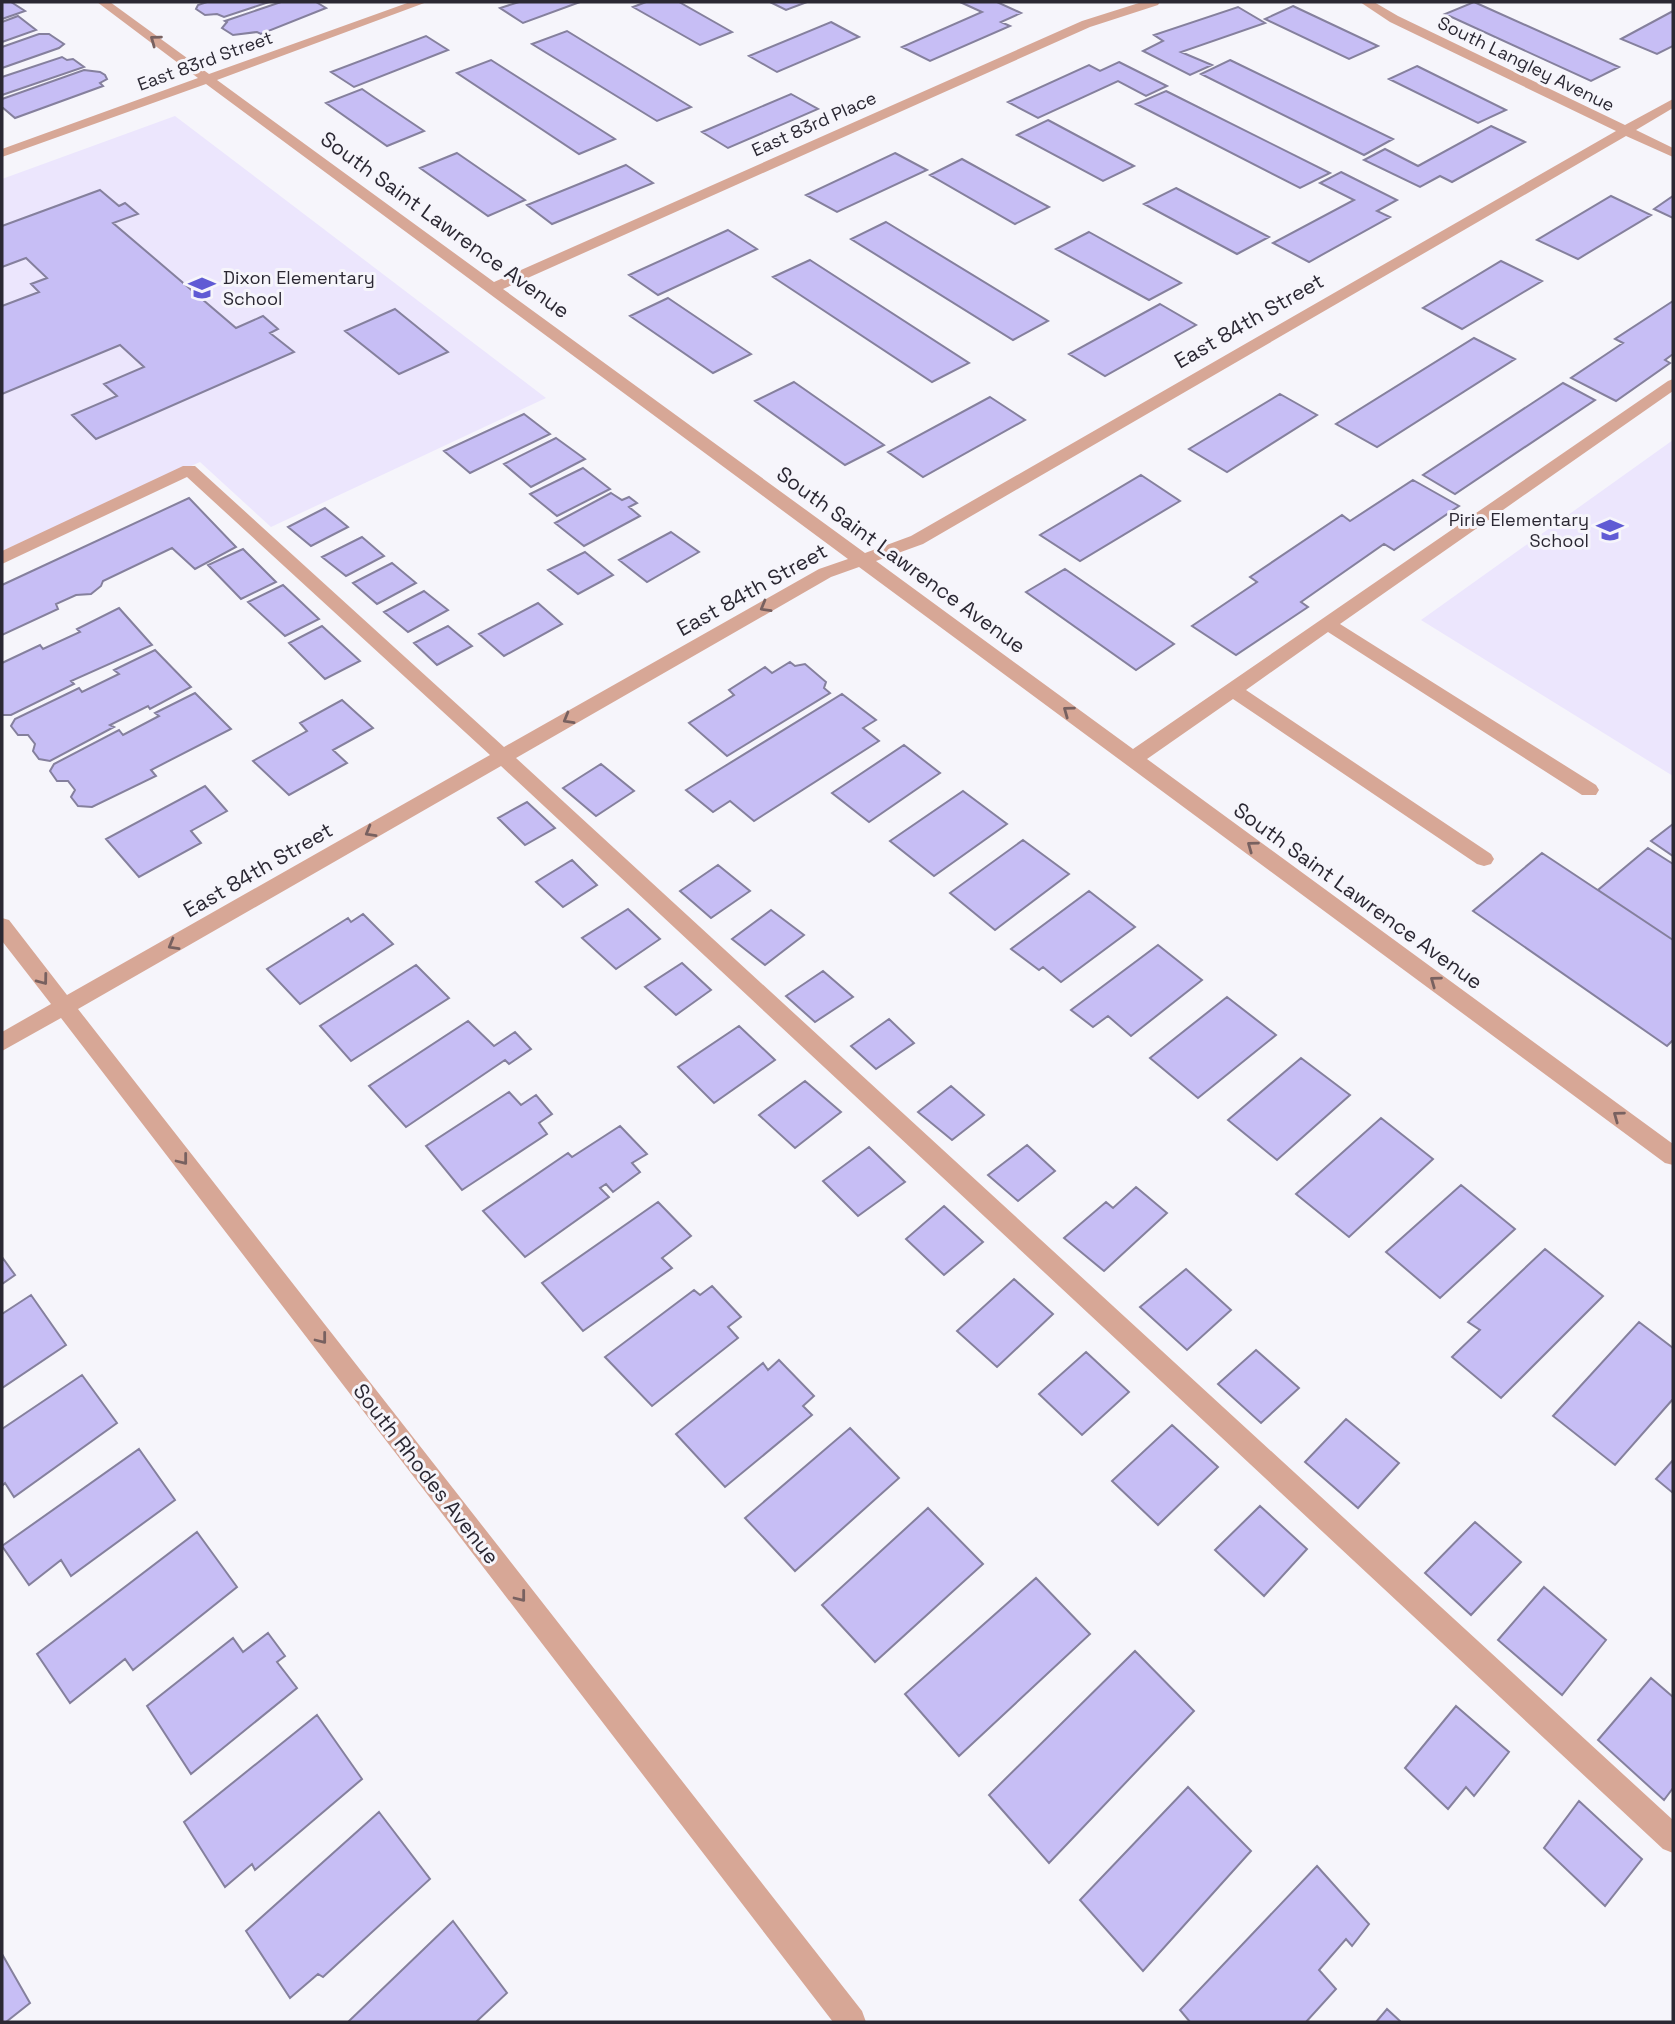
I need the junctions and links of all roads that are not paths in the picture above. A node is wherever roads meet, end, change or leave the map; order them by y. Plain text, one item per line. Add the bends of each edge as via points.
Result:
1 (103, 2) edge
2 (1154, 2) edge
3 (1366, 2) edge
4 (414, 3) edge
5 (208, 79) junction
6 (1673, 103) edge
7 (1624, 131) junction
8 (2, 153) edge
9 (1673, 153) edge
10 (493, 288) junction
11 (1673, 384) edge
12 (2, 558) edge
13 (861, 559) junction
14 (1327, 624) junction
15 (1233, 690) junction
16 (502, 756) junction
17 (1133, 759) junction
18 (1589, 790) dead end
19 (1484, 859) dead end
20 (2, 926) edge
21 (64, 1007) junction
22 (2, 1042) edge
23 (1673, 1156) edge
24 (1673, 1839) edge
25 (851, 2022) edge

5 -> 1 street, South Saint Lawrence Avenue
2 - 10 street, East 83rd Place via 1086,24
3 - 7 street, South Langley Avenue
4 - 5 street, East 83rd Street
5 - 8 street, East 83rd Street
5 - 10 street, South Saint Lawrence Avenue
6 - 7 street, East 84th Street
7 - 9 street, South Langley Avenue
7 - 13 street, East 84th Street via 917,540
10 - 13 street, South Saint Lawrence Avenue
11 - 14 street
12 - 16 street via 189,470
13 -> 16 street, East 84th Street via 825,573
17 -> 13 street, South Saint Lawrence Avenue
14 - 15 street
14 - 18 street
15 - 17 street
15 - 19 street
16 -> 21 street, East 84th Street
16 - 24 street
23 -> 17 street, South Saint Lawrence Avenue
20 -> 21 street, South Rhodes Avenue
21 - 22 street, East 84th Street
21 -> 25 street, South Rhodes Avenue

